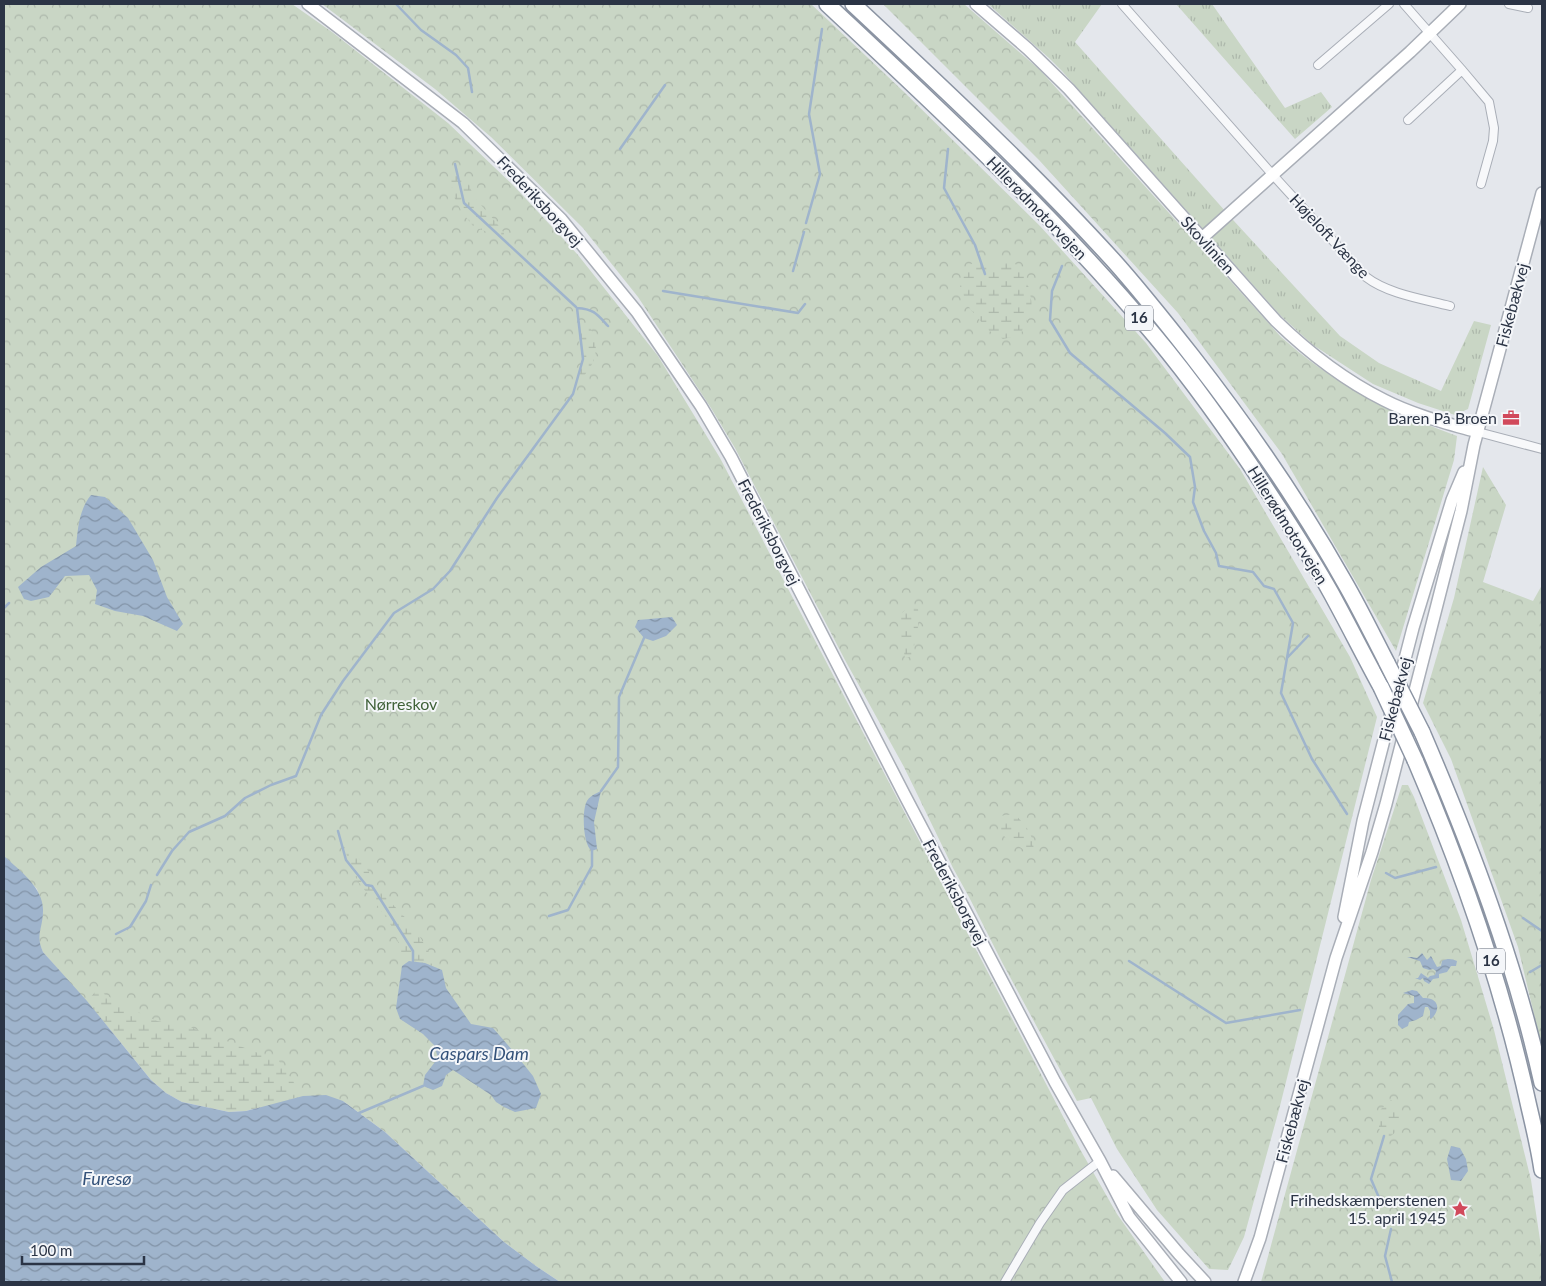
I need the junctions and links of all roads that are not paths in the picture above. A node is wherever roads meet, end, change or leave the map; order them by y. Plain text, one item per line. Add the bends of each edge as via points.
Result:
1 (308, 4) edge
2 (827, 4) edge
3 (853, 4) edge
4 (976, 4) edge
5 (1122, 4) edge
6 (1389, 4) edge
7 (1404, 4) edge
8 (1460, 4) edge
9 (1509, 4) edge
10 (1528, 8) dead end
11 (1430, 34) junction
12 (1318, 65) dead end
13 (1462, 70) junction
14 (1408, 120) dead end
15 (1272, 174) junction
16 (1481, 184) dead end
17 (1542, 193) edge
18 (1202, 238) junction
19 (1450, 306) dead end
20 (1478, 432) junction
21 (1474, 445) junction
22 (1542, 449) edge
23 (1336, 958) junction
24 (1542, 1083) edge
25 (1100, 1161) junction
26 (1542, 1170) edge
27 (1005, 1282) edge
28 (1181, 1282) edge
29 (1205, 1282) edge
30 (1244, 1282) edge

1 - 25 street, Frederiksborgvej via 463,123 511,169 573,234 637,312 675,367 731,457 1055,1082
2 - 26 highway, Hillerødmotorvejen / 16, bridge via 1008,176 1068,238 1155,337 1204,399 1286,519 1330,592 1380,687 1452,849 1488,950 1514,1043
3 - 24 highway, Hillerødmotorvejen / 16, bridge via 1019,162 1114,261 1219,391 1303,513 1345,582 1422,732 1504,944
4 - 18 street, Skovlinien via 1049,68
5 - 15 street, Højeloft Vænge
6 - 12 street
7 - 11 street
8 - 11 street
9 - 10 street
11 - 13 street
11 - 15 street
13 - 14 street
13 - 16 street via 1489,102 1494,128
15 - 18 street
15 - 19 street, Højeloft Vænge via 1374,283
17 - 20 street, Fiskebækvej
18 - 20 street, Skovlinien via 1276,321 1330,368 1384,400
20 - 21 street, Fiskebækvej
20 - 22 street
21 - 23 street, Fiskebækvej via 1461,511 1386,804
21 - 23 street, Fiskebækvej via 1452,500 1411,638 1363,820
23 - 30 street, Fiskebækvej via 1260,1238
25 - 27 street via 1063,1190
25 - 28 street, Frederiksborgvej via 1129,1217
25 - 29 street, Frederiksborgvej

